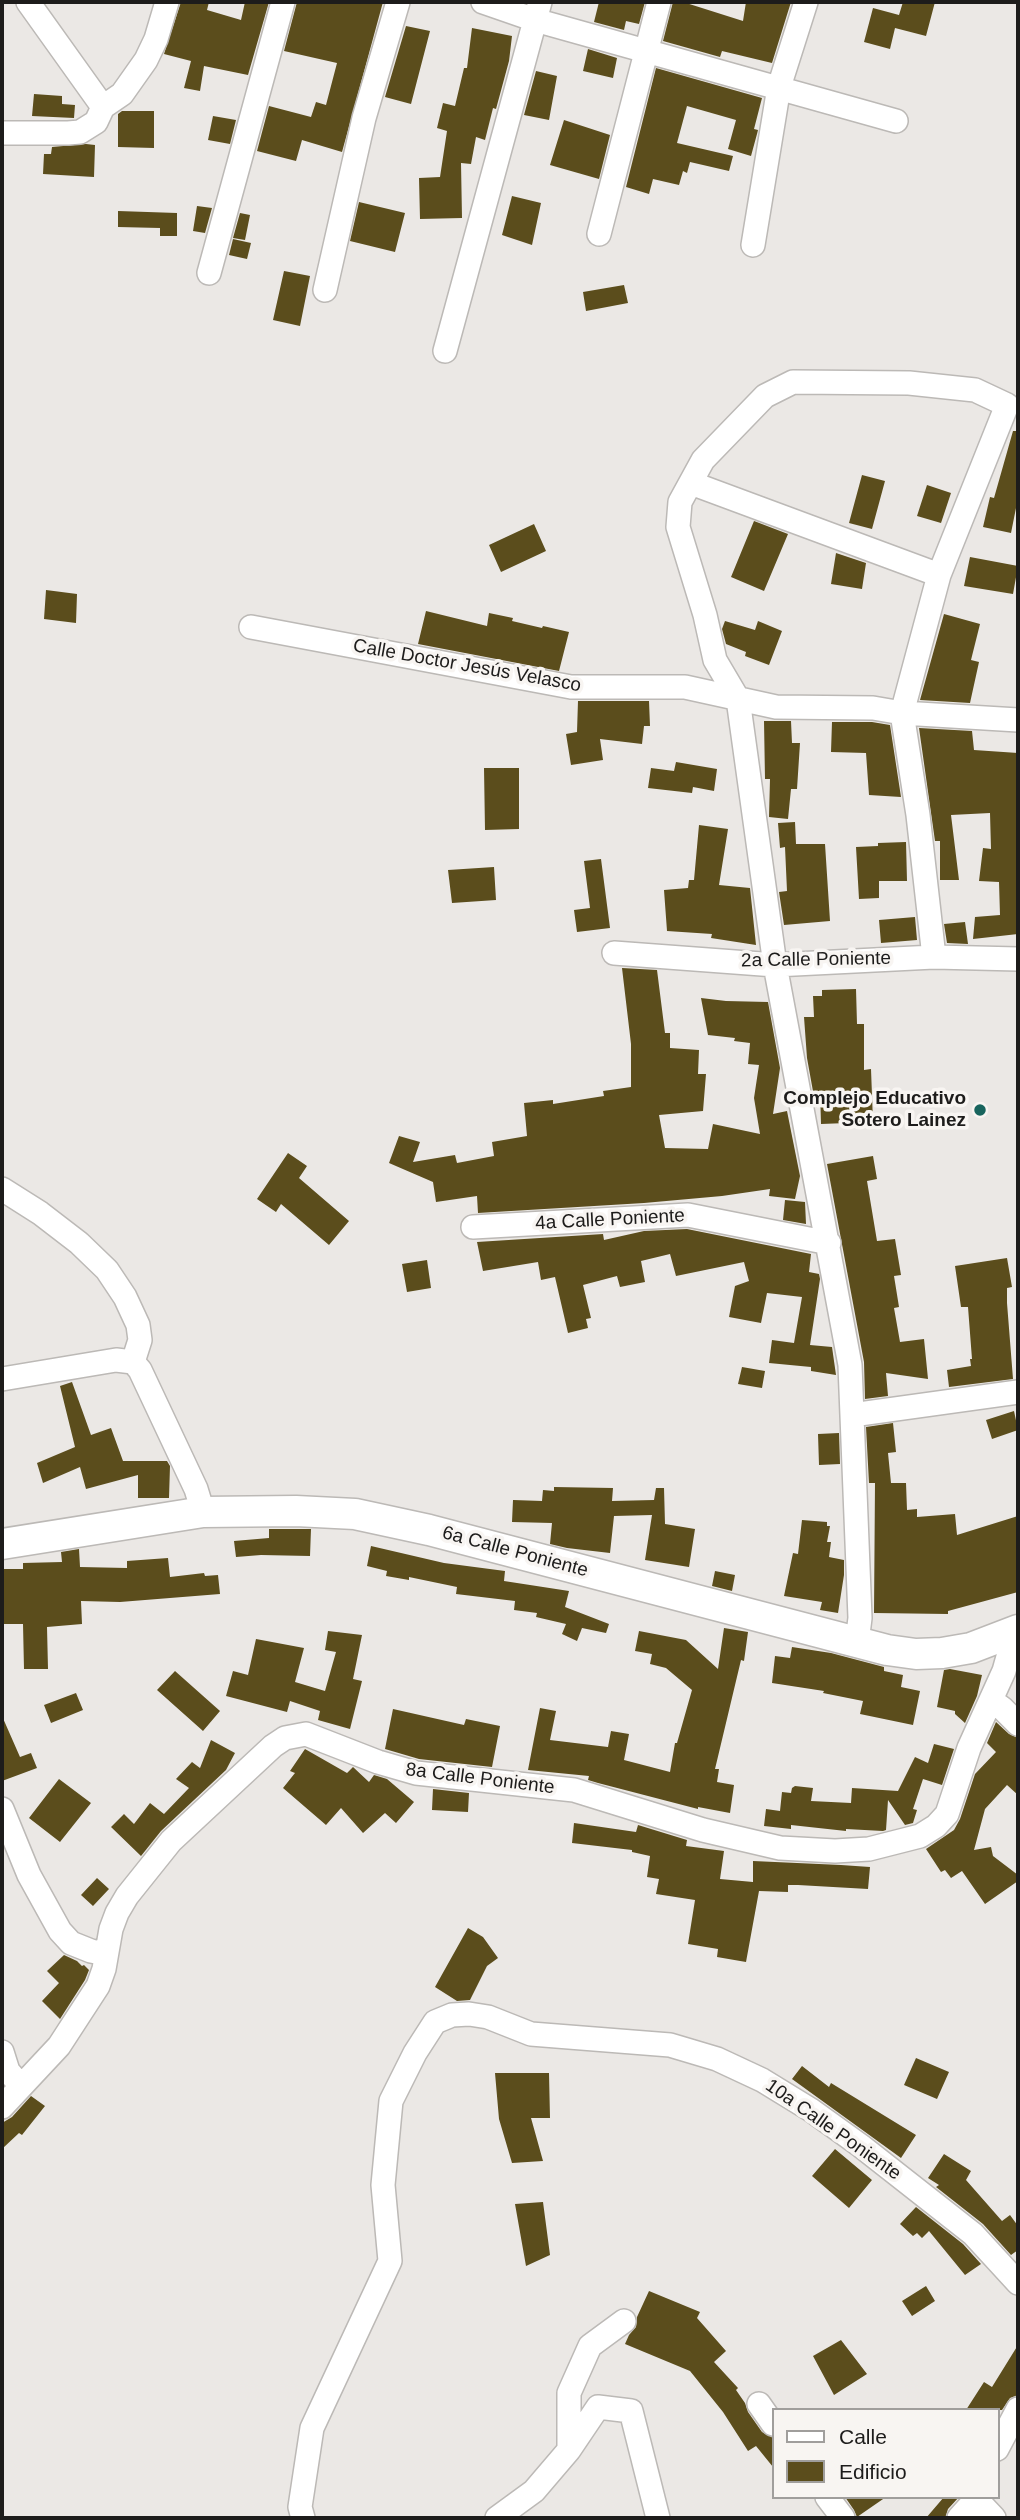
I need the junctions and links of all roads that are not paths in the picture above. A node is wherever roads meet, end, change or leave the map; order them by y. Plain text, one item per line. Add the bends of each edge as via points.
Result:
1 (28, 2) edge
2 (167, 2) edge
3 (283, 2) edge
4 (398, 2) edge
5 (483, 2) edge
6 (659, 2) edge
7 (806, 2) edge
8 (537, 11) edge
9 (645, 52) junction
10 (779, 87) junction
11 (103, 107) junction
12 (896, 121) dead end
13 (2, 133) edge
14 (599, 234) dead end
15 (753, 245) dead end
16 (209, 273) dead end
17 (325, 290) dead end
18 (445, 351) dead end
19 (691, 483) junction
20 (939, 575) junction
21 (251, 627) dead end
22 (738, 699) junction
23 (902, 713) junction
24 (1018, 720) edge
25 (614, 953) dead end
26 (934, 957) junction
27 (1018, 959) edge
28 (775, 965) junction
29 (2, 1188) edge
30 (473, 1227) dead end
31 (829, 1243) junction
32 (133, 1362) junction
33 (2, 1379) edge
34 (1018, 1392) edge
35 (852, 1415) junction
36 (203, 1512) junction
37 (2, 1544) edge
38 (1014, 1631) edge
39 (857, 1643) junction
40 (990, 1700) junction
41 (1018, 1724) edge
42 (2, 1809) edge
43 (106, 1954) junction
44 (2, 2052) edge
45 (21, 2086) junction
46 (2, 2107) edge
47 (1018, 2283) edge
48 (624, 2321) dead end
49 (759, 2404) dead end
50 (1018, 2409) edge
51 (772, 2423) edge
52 (999, 2445) edge
53 (569, 2450) junction
54 (828, 2499) edge
55 (977, 2499) edge
56 (979, 2499) edge
57 (303, 2518) edge
58 (497, 2518) edge
59 (658, 2518) edge
60 (842, 2518) edge
61 (959, 2518) edge
62 (995, 2518) edge

1 - 11 street
2 - 11 street via 146,60 122,94
3 - 16 street
4 - 17 street via 364,118
5 - 8 street
6 - 9 street
7 - 10 street
8 - 9 street
8 - 18 street
9 - 10 street
9 - 14 street
10 - 12 street
10 - 15 street
11 - 13 street via 96,122 80,132
19 - 20 street
19 - 20 street via 703,460 742,418 765,396 793,382 909,383 975,390 1007,405
19 - 22 street via 680,502 678,527 715,660
20 - 23 street
21 - 22 street, Calle Doctor Jesús Velasco via 571,687 685,687
22 - 23 street, Calle Doctor Jesús Velasco via 776,707 873,708
22 - 28 street
23 - 24 street, Calle Doctor Jesús Velasco
23 - 26 street
25 - 28 street, 2a Calle Poniente
26 - 27 street, 2a Calle Poniente
26 - 28 street, 2a Calle Poniente
28 - 31 street
29 - 32 street via 79,1243 107,1270 138,1325 140,1340
30 - 31 street, 4a Calle Poniente via 688,1215
31 - 35 street via 850,1365
32 - 33 street via 116,1360
32 - 36 street
34 - 35 street
35 - 39 street via 860,1618
36 - 37 street, 6a Calle Poniente
36 - 39 street, 6a Calle Poniente via 355,1514
38 - 39 street, 6a Calle Poniente via 971,1648 942,1653
38 - 40 street, 8a Calle Poniente via 1004,1671
40 - 41 street
40 - 43 street, 8a Calle Poniente via 953,1801 936,1826 894,1844 846,1851 801,1851 749,1842 574,1790 416,1773 295,1734 273,1746 171,1841 117,1913
42 - 43 street via 29,1875 60,1931 71,1943
43 - 45 street, 8a Calle Poniente via 98,1986 79,2018
44 - 45 street via 8,2071
45 - 46 street, 8a Calle Poniente
47 - 57 street, 10a Calle Poniente via 973,2234 851,2138 762,2080 717,2059 670,2045 531,2034 488,2017 452,2015 435,2022 391,2101 383,2185 390,2261 312,2428 300,2507
48 - 53 street via 590,2346 569,2393
49 - 51 street
50 - 52 street
53 - 58 street via 534,2491
53 - 59 street via 598,2407 631,2411
54 - 60 street
55 - 61 street
56 - 62 street

